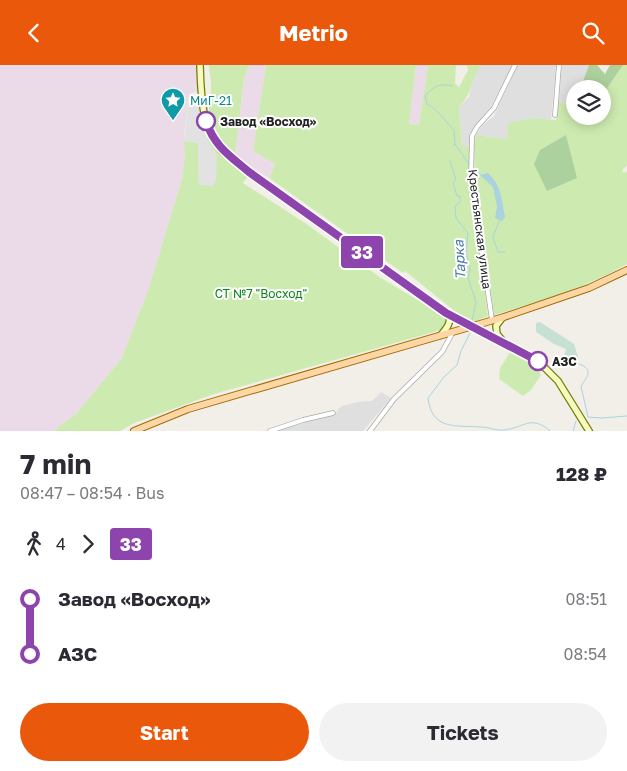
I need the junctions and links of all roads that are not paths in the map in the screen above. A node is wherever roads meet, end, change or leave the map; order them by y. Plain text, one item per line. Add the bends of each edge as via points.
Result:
1 (200, 65) edge
2 (515, 65) edge
3 (559, 65) edge
4 (555, 115) dead end
5 (627, 270) edge
6 (446, 313) junction
7 (492, 317) junction
8 (504, 317) junction
9 (471, 327) junction
10 (453, 332) junction
11 (441, 335) junction
12 (508, 346) junction
13 (333, 413) dead end
14 (134, 431) edge
15 (270, 431) edge
16 (370, 431) edge
17 (589, 431) edge

1 - 6 main road via 205,117 210,133 222,151
2 - 7 street, Крестьянская улица via 494,108 472,136 471,178
3 - 4 street
5 - 8 main road via 589,288
6 - 9 main road
6 - 11 main road via 450,321
7 - 8 main road
7 - 9 main road
8 - 12 main road via 498,321 496,330 499,339
9 - 10 main road
9 - 12 main road
10 - 11 main road
10 - 16 street via 442,352 394,399
11 - 14 main road via 188,409
12 - 17 main road via 539,362 553,375
13 - 15 street

